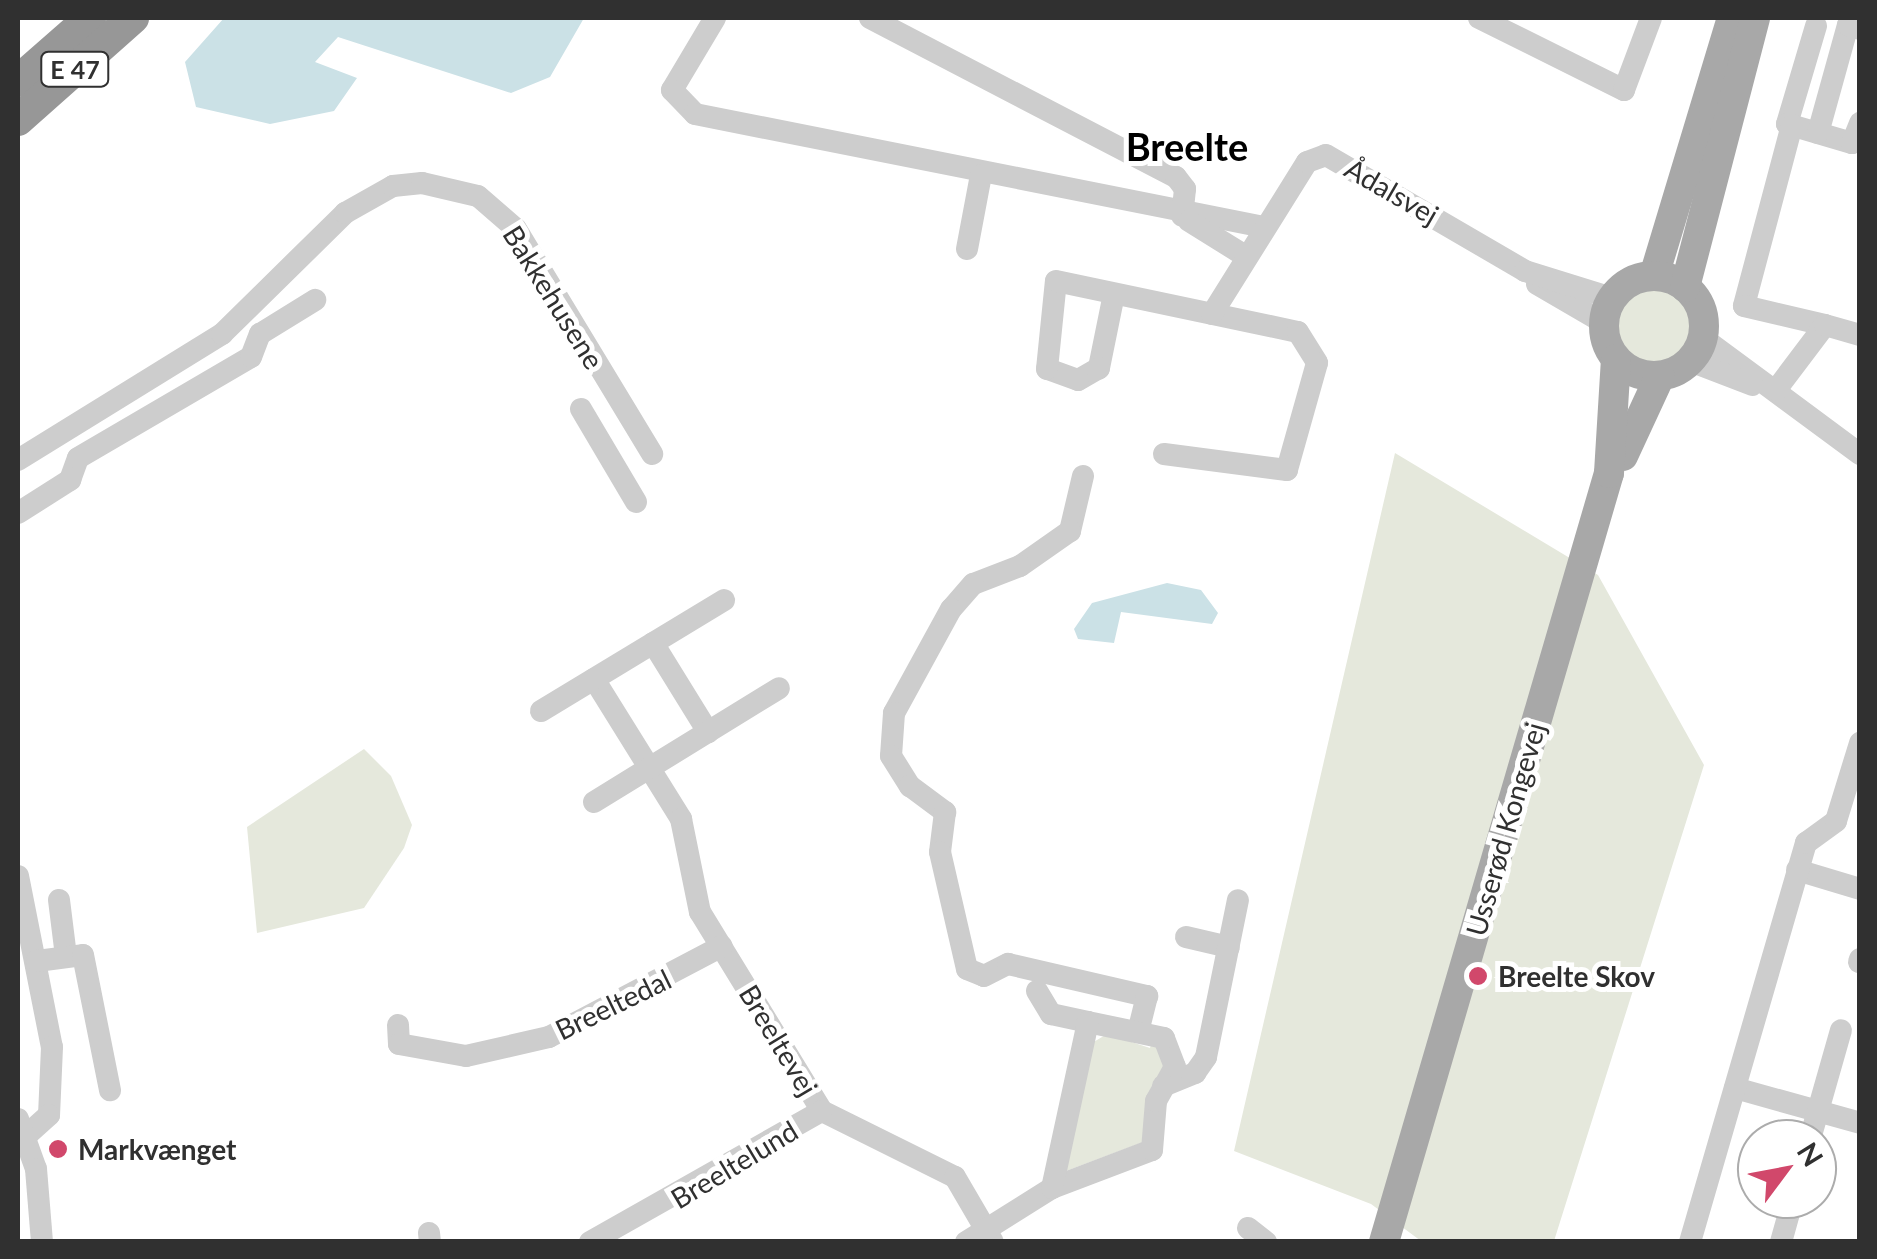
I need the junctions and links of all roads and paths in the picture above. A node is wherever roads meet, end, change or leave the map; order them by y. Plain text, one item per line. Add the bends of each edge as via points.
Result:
1 (90, 18) edge
2 (133, 18) edge
3 (715, 18) edge
4 (870, 18) edge
5 (1478, 18) edge
6 (1651, 18) edge
7 (1732, 18) edge
8 (1755, 18) edge
9 (1816, 26) dead end
10 (1860, 28) edge
11 (18, 81) edge
12 (18, 120) edge
13 (1860, 122) edge
14 (1792, 125) junction
15 (1818, 133) junction
16 (982, 174) junction
17 (1182, 216) junction
18 (1270, 220) junction
19 (967, 249) dead end
20 (1246, 257) junction
21 (1654, 276) junction
22 (1685, 287) junction
23 (1114, 294) junction
24 (315, 300) dead end
25 (1608, 310) junction
26 (1212, 314) junction
27 (1826, 325) junction
28 (1860, 335) edge
29 (1697, 349) junction
30 (1616, 359) junction
31 (1660, 376) junction
32 (151, 382) junction
33 (1776, 390) junction
34 (165, 407) junction
35 (580, 409) dead end
36 (1164, 454) dead end
37 (1860, 454) edge
38 (610, 459) junction
39 (18, 460) edge
40 (1609, 473) junction
41 (1083, 476) dead end
42 (636, 502) dead end
43 (18, 514) edge
44 (724, 600) dead end
45 (654, 642) junction
46 (594, 679) junction
47 (779, 688) dead end
48 (541, 712) dead end
49 (708, 732) junction
50 (1860, 743) edge
51 (648, 768) junction
52 (594, 802) dead end
53 (1797, 870) junction
54 (18, 876) edge
55 (1860, 890) edge
56 (59, 900) dead end
57 (1238, 900) dead end
58 (1186, 938) dead end
59 (722, 946) junction
60 (1228, 947) junction
61 (66, 956) junction
62 (37, 960) junction
63 (1037, 991) dead end
64 (1088, 1022) junction
65 (398, 1025) dead end
66 (1840, 1030) dead end
67 (1138, 1032) junction
68 (1163, 1086) junction
69 (1735, 1088) junction
70 (110, 1090) dead end
71 (1818, 1110) junction
72 (822, 1111) junction
73 (1816, 1119) edge
74 (1860, 1123) edge
75 (22, 1127) edge
76 (1052, 1188) junction
77 (982, 1237) edge
78 (42, 1242) edge
79 (590, 1242) edge
80 (1384, 1242) edge
81 (1690, 1242) edge

1 - 11 highway, E 47
2 - 12 highway, E 47
3 - 16 street via 672,90 677,104
4 - 17 street via 1176,177 1185,190
5 - 6 street via 1624,90
7 - 21 main road
8 - 22 main road
9 - 14 street
10 - 15 street via 1848,25
13 - 15 street via 1852,143
14 - 15 street
14 - 27 street via 1744,306
16 - 17 street
16 - 19 street
17 - 18 street
17 - 20 street
18 - 20 street
18 - 25 street, Ådalsvej via 1307,162 1326,155
20 - 26 street
21 - 22 main road
21 - 25 main road
22 - 29 main road via 1699,304
23 - 23 street via 1099,368 1078,380 1047,369 1056,281
23 - 26 street
24 - 34 street via 260,334 252,356
25 - 30 main road
26 - 36 street via 1298,332 1310,343 1317,362 1296,459 1274,475
27 - 28 street
27 - 33 street
29 - 31 main road
29 - 33 street
30 - 31 main road
30 - 40 main road, Usserød Kongevej
31 - 40 main road, Usserød Kongevej
32 - 34 street
32 - 38 street, Bakkehusene via 222,334 368,197 393,186 451,185 516,228 647,448
32 - 39 street, Bakkehusene
33 - 37 street
34 - 43 street via 78,458 70,480
35 - 38 street, Bakkehusene
38 - 42 street, Bakkehusene
40 - 80 main road, Usserød Kongevej
41 - 67 street via 1070,530 1020,566 973,584 951,609 894,712 891,756 910,786 945,812 940,852 967,969 984,976 1008,964 1147,996
44 - 45 street
45 - 46 street
45 - 49 street
46 - 48 street
46 - 51 street, Breeltevej
47 - 49 street
49 - 51 street
50 - 53 street via 1836,821 1806,843
51 - 52 street
51 - 59 street, Breeltevej via 681,819 700,912
53 - 55 street
53 - 69 street
54 - 62 street
56 - 61 street
57 - 60 street
58 - 60 street
59 - 65 street, Breeltedal via 549,1036 466,1056 400,1044
59 - 72 street, Breeltevej
60 - 68 street via 1206,1057 1195,1073
61 - 62 street
61 - 70 street via 83,956
62 - 75 street via 50,1011 52,1103
63 - 64 street via 1051,1014
64 - 67 street
64 - 76 street
66 - 71 street
67 - 68 street via 1174,1050
68 - 76 street via 1152,1150
69 - 71 street
69 - 81 street
71 - 73 street
71 - 74 street
72 - 77 street, Breeltevej via 954,1176
72 - 79 street, Breeltelund
75 - 78 street
76 - 77 street

